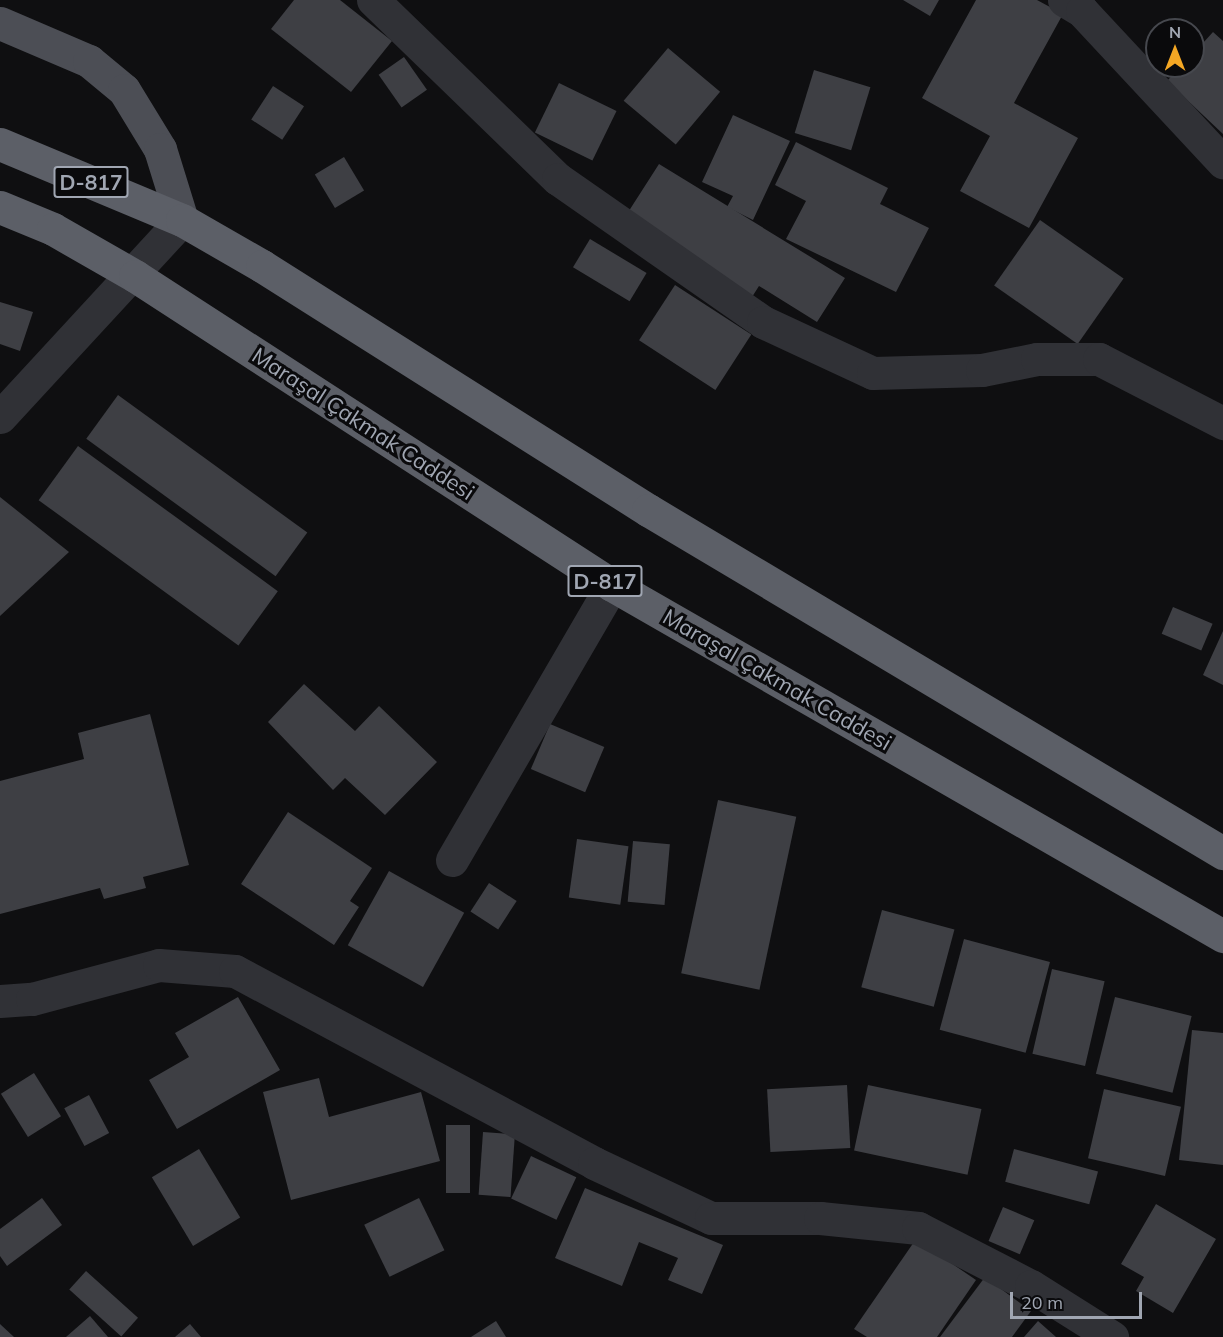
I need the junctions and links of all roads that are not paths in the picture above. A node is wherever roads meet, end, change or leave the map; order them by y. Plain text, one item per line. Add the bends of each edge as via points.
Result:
1 (374, 0) edge
2 (1064, 0) edge
3 (0, 23) edge
4 (0, 144) edge
5 (1223, 162) edge
6 (0, 207) edge
7 (182, 220) junction
8 (135, 276) junction
9 (0, 417) edge
10 (1223, 423) edge
11 (612, 585) junction
12 (1223, 853) edge
13 (452, 860) dead end
14 (1223, 936) edge
15 (0, 1001) edge
16 (1112, 1337) edge

1 - 10 street via 558,180 763,322 873,373 982,370 1037,359 1099,359
2 - 5 street via 1082,10
3 - 7 main road via 89,61 124,90 160,149
4 - 7 highway, D-817
6 - 8 highway, Maraşal Çakmak Caddesi / D-817 via 53,228
7 - 8 street
7 - 12 highway, D-817 via 648,510
8 - 9 street
8 - 11 highway, Maraşal Çakmak Caddesi / D-817
11 - 13 street
11 - 14 highway, Maraşal Çakmak Caddesi / D-817
15 - 16 street via 32,999 159,965 235,971 594,1163 711,1218 820,1218 918,1228 1031,1286

